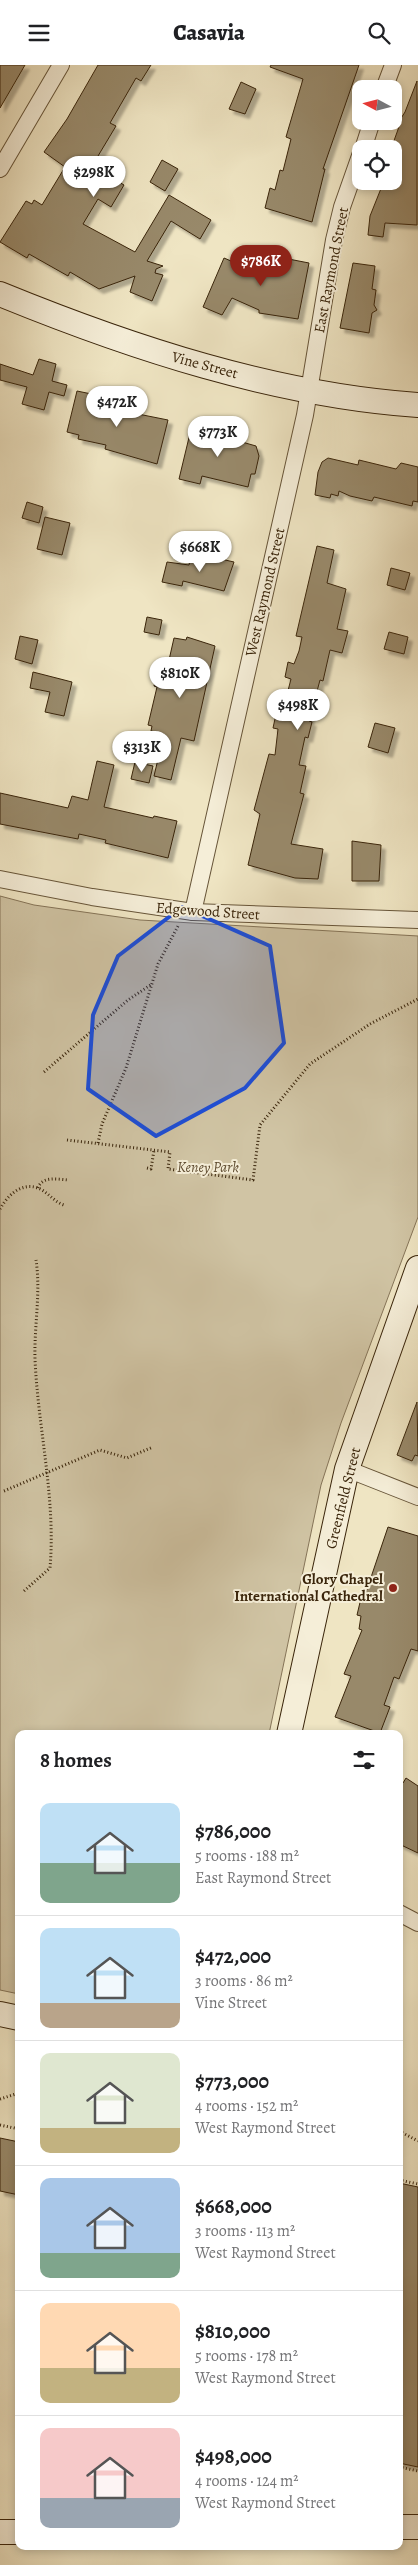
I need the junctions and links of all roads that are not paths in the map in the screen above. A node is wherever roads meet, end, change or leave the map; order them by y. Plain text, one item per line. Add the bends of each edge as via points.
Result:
1 (61, 65) edge
2 (393, 65) edge
3 (387, 80) edge
4 (0, 169) edge
5 (352, 179) edge
6 (0, 294) edge
7 (310, 389) junction
8 (418, 405) edge
9 (0, 879) edge
10 (189, 912) junction
11 (418, 919) edge
12 (418, 1268) edge
13 (347, 1469) junction
14 (418, 1497) edge
15 (290, 1730) edge
16 (403, 1915) edge
17 (418, 1923) edge
18 (0, 2014) edge
19 (15, 2017) edge
20 (403, 2527) edge
21 (418, 2527) edge
22 (0, 2532) edge
23 (15, 2532) edge

1 - 4 street
2 - 3 street
5 - 7 street, East Raymond Street via 334,240
6 - 7 street, Vine Street via 131,344 192,362
7 - 8 street, Vine Street
7 - 10 street, West Raymond Street
9 - 10 street, Edgewood Street
10 - 11 street, Edgewood Street
12 - 13 street, Greenfield Street
13 - 14 street
13 - 15 street, Greenfield Street
16 - 17 street
18 - 19 street
20 - 21 street
22 - 23 street

